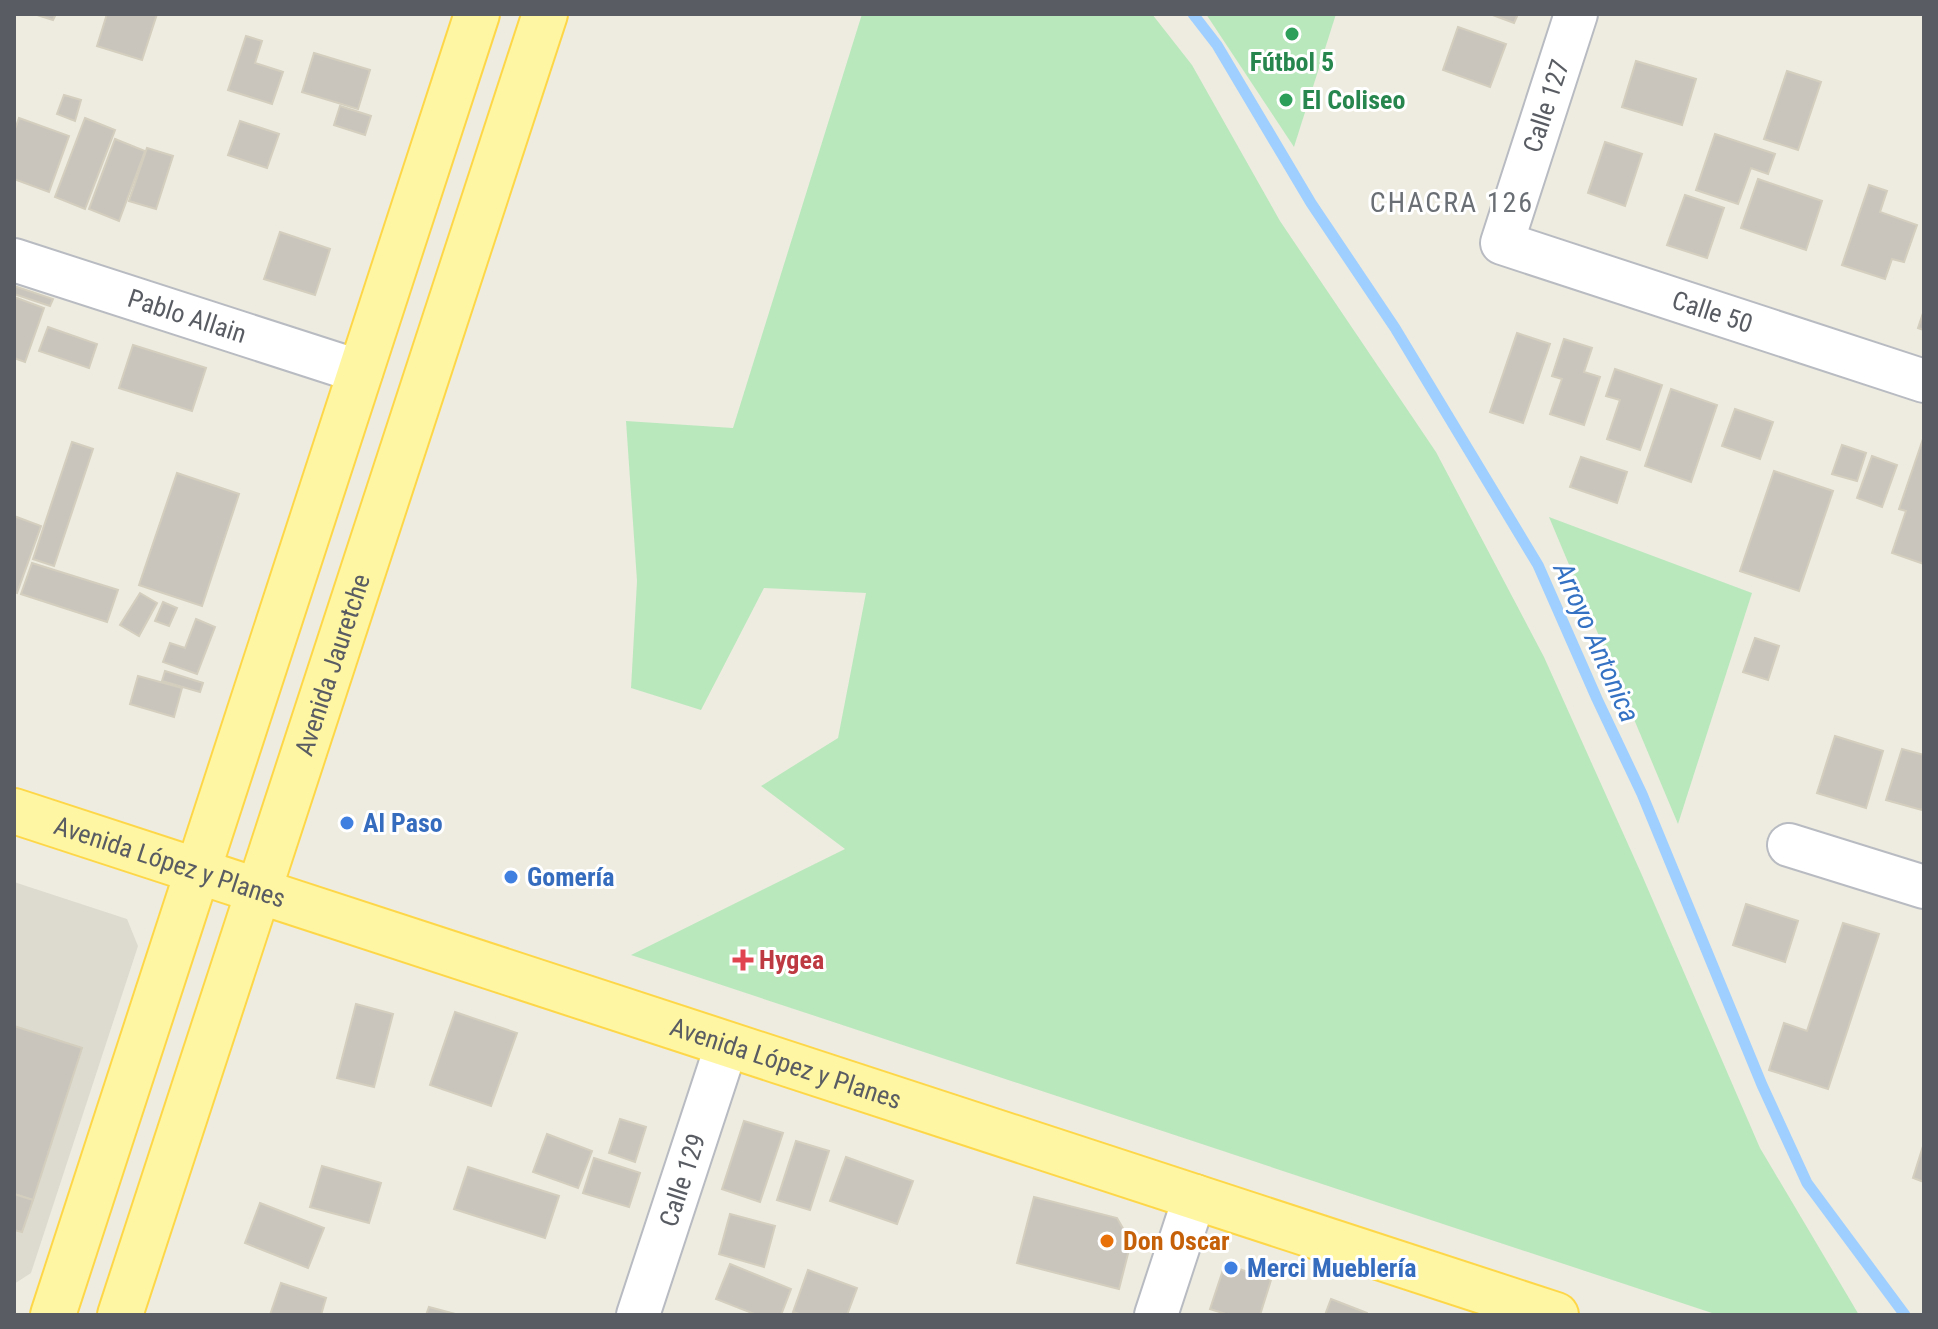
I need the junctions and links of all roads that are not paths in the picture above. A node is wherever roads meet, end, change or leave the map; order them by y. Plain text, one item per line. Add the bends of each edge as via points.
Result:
1 (477, 14) edge
2 (545, 14) edge
3 (1576, 14) edge
4 (1502, 243) joint
5 (14, 260) edge
6 (361, 372) junction
7 (1924, 381) edge
8 (14, 811) edge
9 (1789, 845) dead end
10 (198, 871) junction
11 (1924, 887) edge
12 (258, 892) junction
13 (727, 1044) junction
14 (1195, 1196) junction
15 (53, 1315) edge
16 (120, 1315) edge
17 (638, 1315) edge
18 (1156, 1315) edge
19 (1556, 1315) edge

1 - 6 main road
2 - 12 main road, Avenida Jauretche
3 - 4 street, Calle 127
4 - 7 street, Calle 50
5 - 6 street, Pablo Allain
6 - 10 main road
8 - 10 main road, Avenida López y Planes
9 - 11 street
10 - 12 main road, Avenida López y Planes
10 - 15 main road
12 - 13 main road, Avenida López y Planes
12 - 16 main road, Avenida Jauretche
13 - 14 main road, Avenida López y Planes
13 - 17 street, Calle 129
14 - 18 street
14 - 19 main road, Avenida López y Planes

